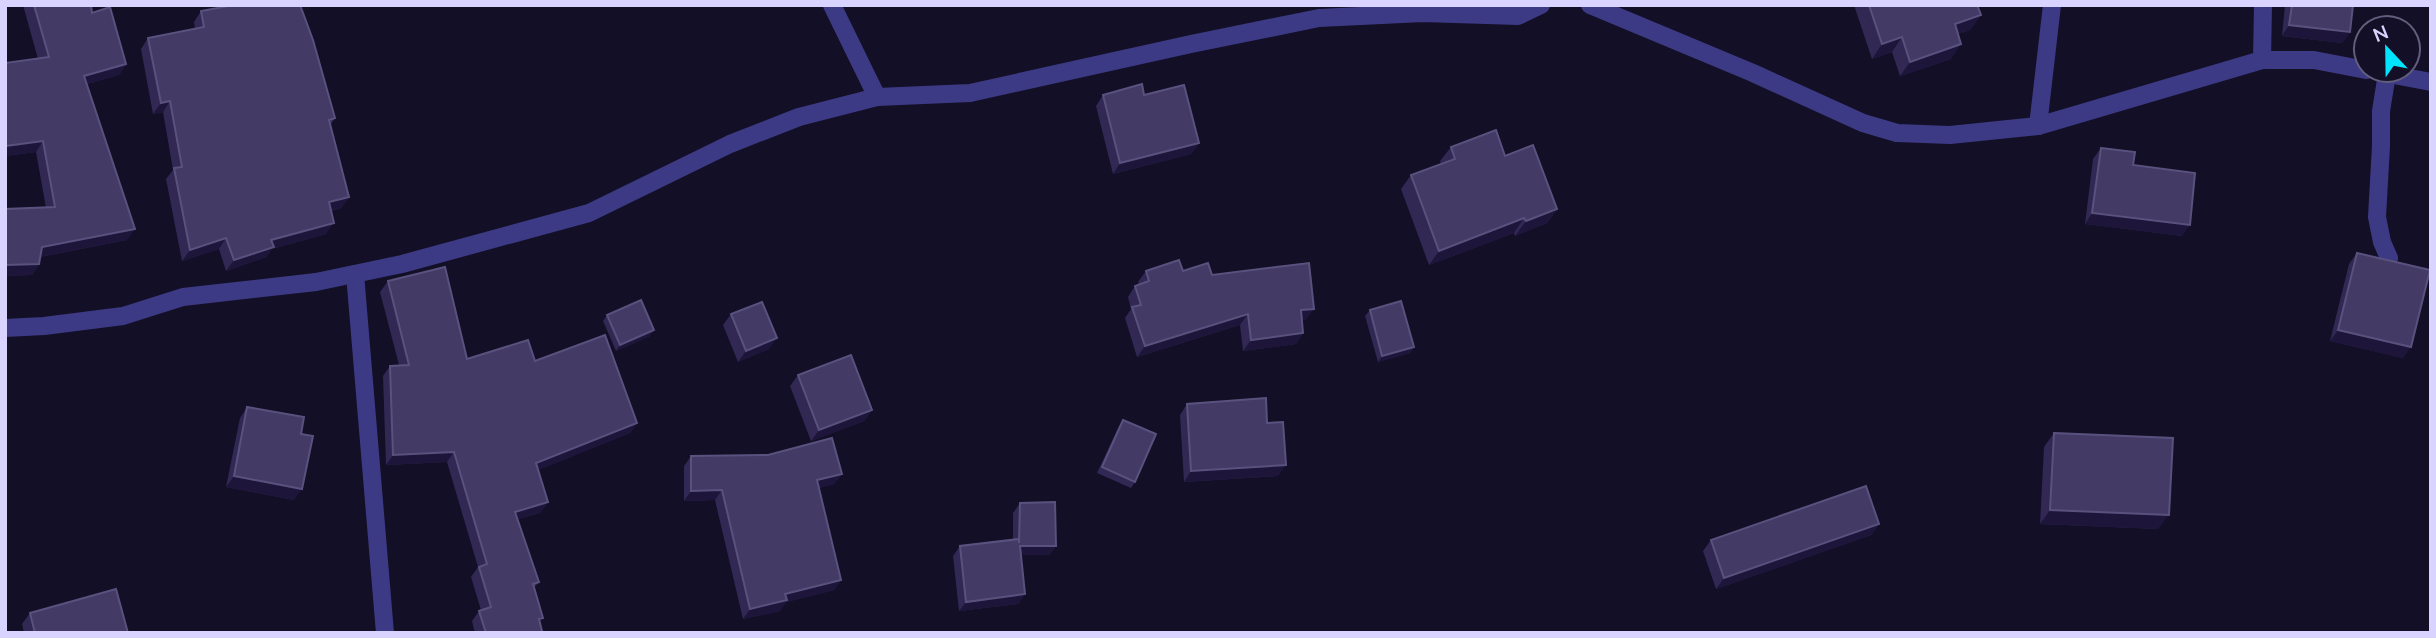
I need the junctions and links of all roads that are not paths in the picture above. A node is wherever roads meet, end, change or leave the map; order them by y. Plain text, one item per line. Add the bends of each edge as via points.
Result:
1 (832, 5) edge
2 (1541, 5) edge
3 (1590, 5) edge
4 (2052, 5) edge
5 (2263, 5) edge
6 (2262, 60) junction
7 (2352, 67) edge
8 (2385, 84) edge
9 (877, 97) junction
10 (2038, 127) junction
11 (2389, 258) edge
12 (355, 274) junction
13 (5, 328) edge
14 (385, 633) edge

1 - 9 street
2 - 9 street via 1518,16 1423,13 1319,18 970,93
3 - 10 street via 1863,123 1897,133 1950,135
4 - 10 street
5 - 6 street
6 - 7 street via 2314,60
6 - 10 street
8 - 11 street via 2377,217
9 - 12 street via 799,117 589,213
12 - 13 street via 183,297 123,316
12 - 14 street

